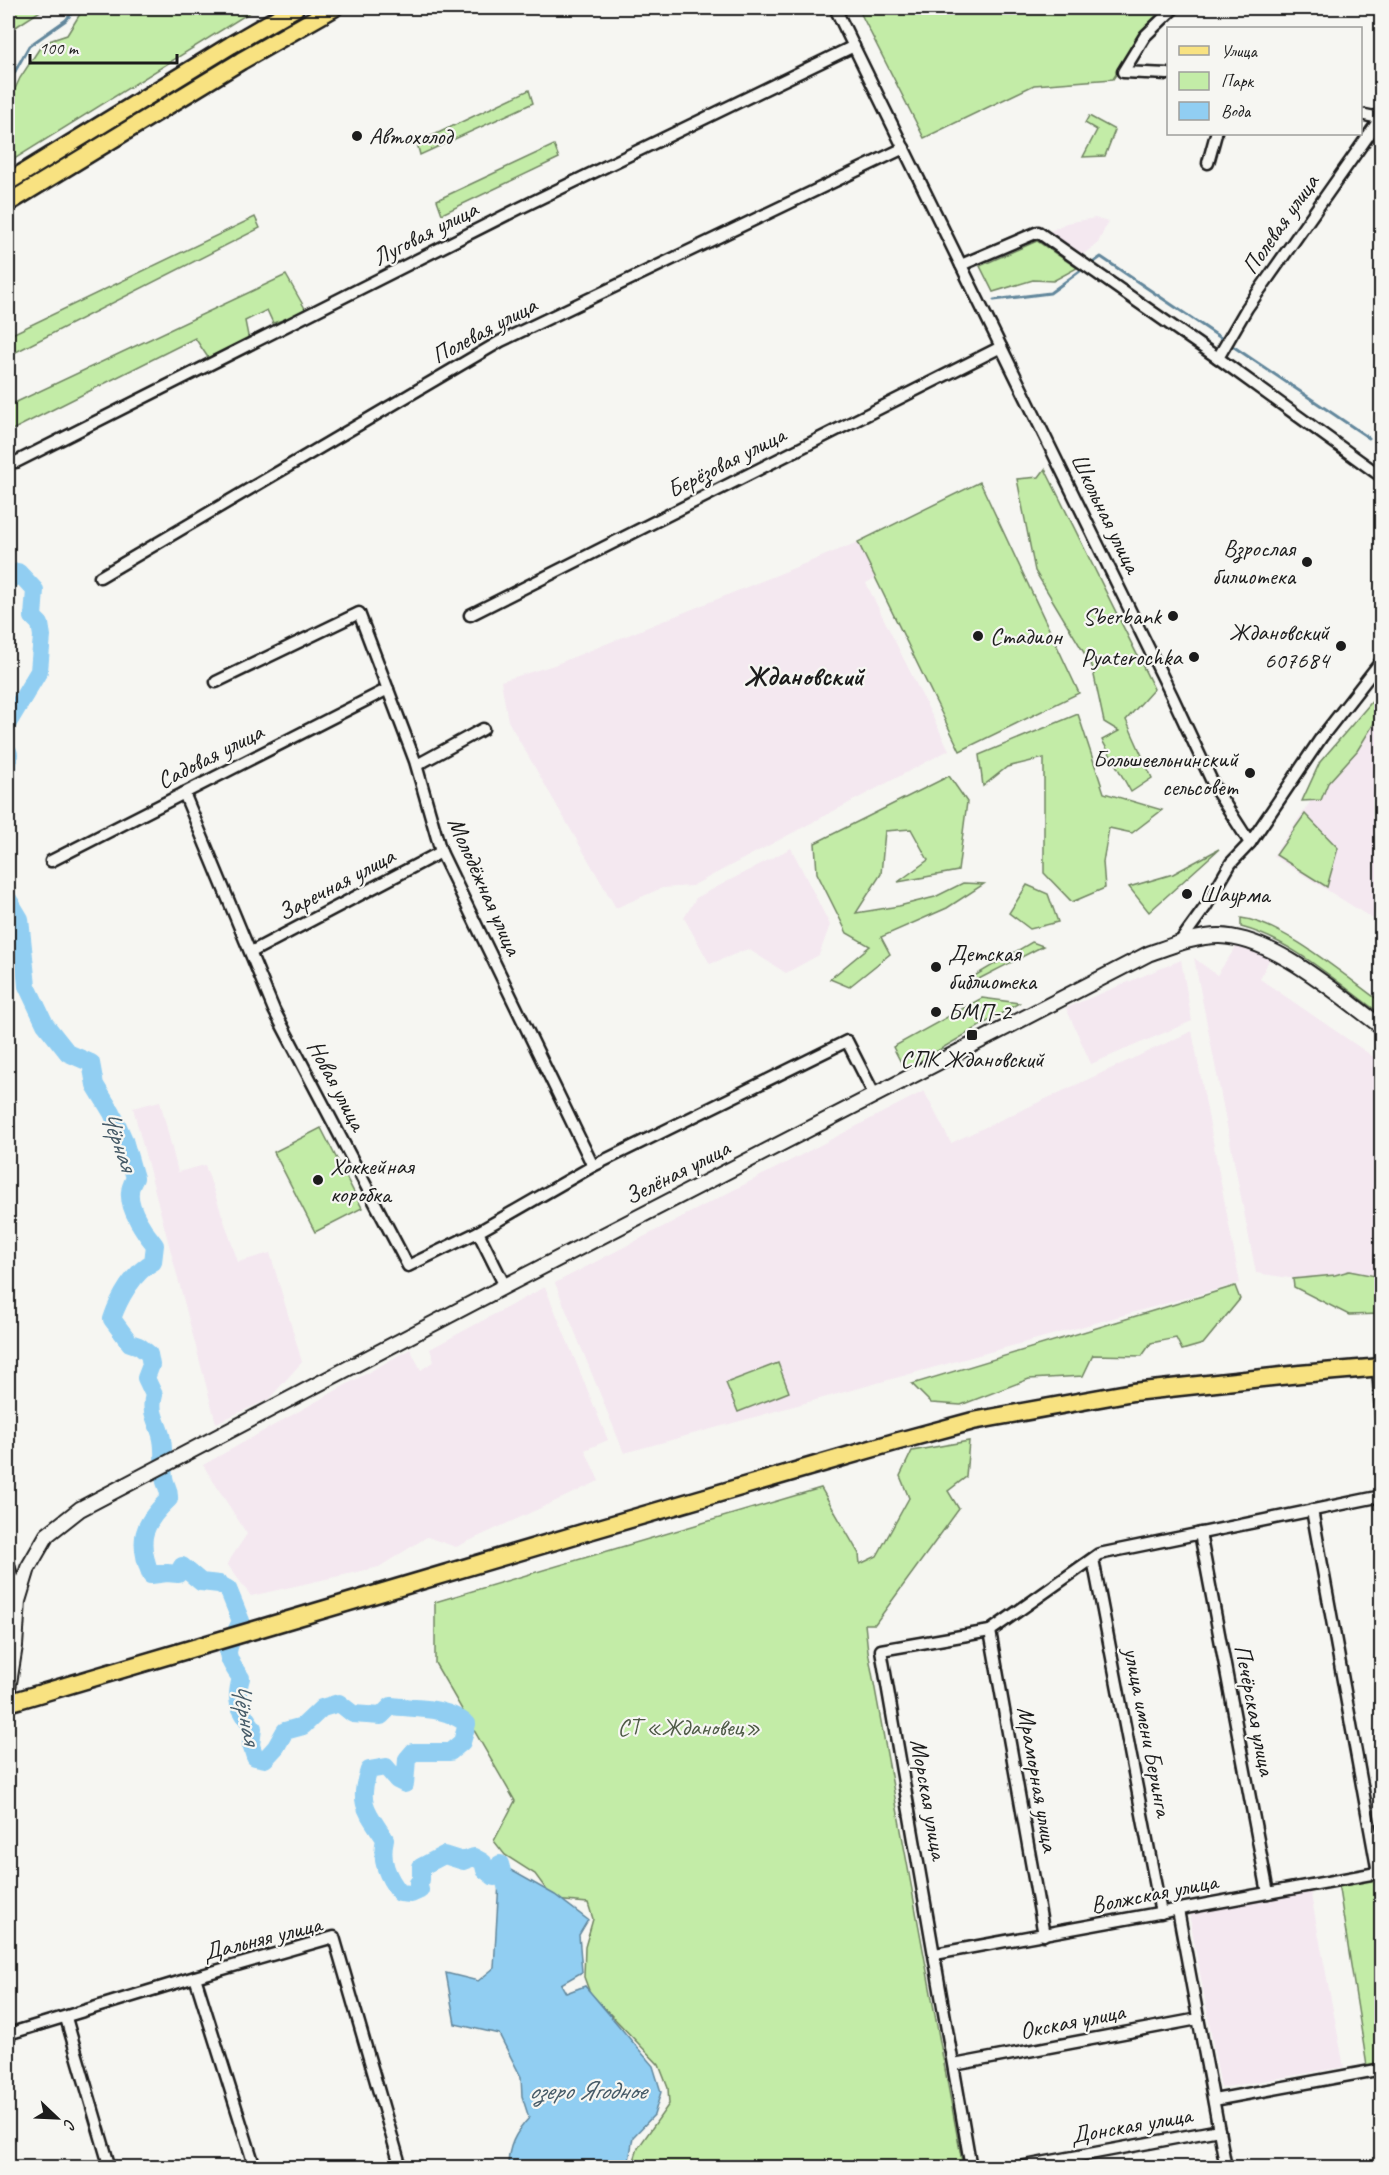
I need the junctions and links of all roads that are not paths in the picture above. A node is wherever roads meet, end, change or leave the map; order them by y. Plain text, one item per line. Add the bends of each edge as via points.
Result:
1 (295, 8) edge
2 (334, 8) edge
3 (835, 8) edge
4 (1174, 8) edge
5 (854, 46) junction
6 (1167, 74) edge
7 (1362, 114) edge
8 (1381, 117) edge
9 (1216, 135) edge
10 (904, 148) junction
11 (1208, 163) dead end
12 (8, 182) edge
13 (8, 203) edge
14 (961, 265) junction
15 (1001, 347) junction
16 (1218, 358) junction
17 (16, 462) dead end
18 (1382, 477) edge
19 (100, 577) dead end
20 (470, 615) dead end
21 (1382, 660) edge
22 (216, 682) dead end
23 (388, 689) junction
24 (483, 729) dead end
25 (417, 765) junction
26 (184, 793) junction
27 (1250, 843) junction
28 (441, 852) junction
29 (51, 861) dead end
30 (1180, 942) junction
31 (251, 952) junction
32 (1382, 1027) edge
33 (875, 1096) junction
34 (593, 1166) junction
35 (478, 1232) junction
36 (505, 1286) junction
37 (1380, 1367) edge
38 (1382, 1428) edge
39 (1382, 1496) edge
40 (1312, 1510) junction
41 (1200, 1533) junction
42 (1093, 1559) junction
43 (8, 1562) edge
44 (18, 1601) junction
45 (990, 1631) junction
46 (8, 1689) edge
47 (8, 1703) edge
48 (1380, 1873) edge
49 (1268, 1893) junction
50 (1178, 1910) junction
51 (1161, 1913) junction
52 (1044, 1935) junction
53 (934, 1954) junction
54 (195, 1977) junction
55 (66, 2018) junction
56 (1198, 2019) junction
57 (8, 2034) edge
58 (954, 2065) junction
59 (1382, 2069) edge
60 (1214, 2100) junction
61 (1219, 2130) junction
62 (110, 2168) edge
63 (255, 2168) edge
64 (401, 2168) edge
65 (971, 2168) edge
66 (1014, 2168) edge
67 (1226, 2168) edge

1 - 12 main road
2 - 13 main road
3 - 5 street, Школьная улица
4 - 6 street via 1145,36 1123,72
5 - 10 street, Школьная улица
5 - 17 street, Луговая улица via 518,209
7 - 8 street
8 - 16 street, Полевая улица via 1247,308
9 - 11 street
10 - 14 street, Школьная улица
10 - 19 street, Полевая улица via 501,341
14 - 15 street, Школьная улица
14 - 16 street via 1038,232
15 - 20 street, Берёзовая улица
15 - 27 street, Школьная улица via 1216,790
16 - 18 street
21 - 27 street via 1321,738
22 - 23 street, Молодёжная улица via 359,613
23 - 25 street, Молодёжная улица
23 - 26 street, Садовая улица
24 - 25 street
25 - 28 street, Молодёжная улица
26 - 29 street, Садовая улица
26 - 31 street, Новая улица
27 - 30 street via 1231,863
28 - 31 street, Заречная улица
28 - 34 street, Молодёжная улица
30 - 32 street, Зелёная улица via 1218,936 1255,943 1292,962
30 - 33 street, Зелёная улица via 1148,954
31 - 35 street, Новая улица via 274,1010 408,1266
33 - 34 street via 847,1041
33 - 36 street, Зелёная улица
34 - 35 street
35 - 36 street
36 - 44 street, Зелёная улица via 80,1509 47,1534 28,1568
37 - 38 street
37 - 47 main road via 1199,1383 973,1421
39 - 40 street
40 - 41 street
40 - 48 street
41 - 42 street via 1100,1554
41 - 49 street, Печёрская улица
42 - 45 street
42 - 51 street, улица имени Беринга
43 - 44 street
44 - 46 street, Зелёная улица
45 - 52 street, Мраморная улица
45 - 53 street, Морская улица via 881,1650
48 - 49 street, Волжская улица
49 - 50 street, Волжская улица
50 - 51 street, Волжская улица
50 - 56 street
51 - 52 street, Волжская улица
52 - 53 street, Волжская улица
53 - 58 street, Морская улица
54 - 55 street, Дальняя улица
54 - 63 street
54 - 64 street, Дальняя улица via 334,1937
55 - 57 street, Дальняя улица
55 - 62 street
56 - 58 street, Окская улица
56 - 60 street
58 - 65 street, Морская улица
59 - 60 street, Донская улица
60 - 61 street
61 - 66 street, Донская улица
61 - 67 street

